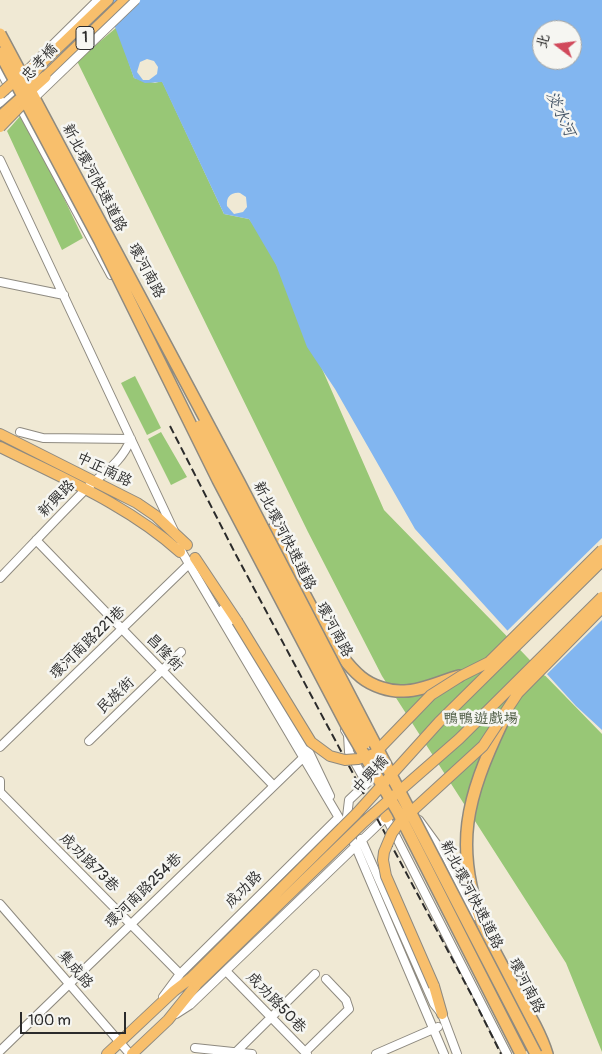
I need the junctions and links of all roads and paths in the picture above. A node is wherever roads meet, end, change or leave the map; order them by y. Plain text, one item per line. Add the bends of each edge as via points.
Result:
1 (98, 0) edge
2 (108, 0) edge
3 (125, 0) edge
4 (136, 0) edge
5 (0, 34) edge
6 (0, 53) edge
7 (34, 68) junction
8 (0, 70) edge
9 (45, 77) junction
10 (27, 87) junction
11 (0, 94) edge
12 (15, 97) junction
13 (0, 105) edge
14 (0, 118) edge
15 (0, 127) edge
16 (0, 132) edge
17 (0, 160) edge
18 (0, 282) edge
19 (64, 295) junction
20 (20, 432) dead end
21 (0, 434) edge
22 (131, 439) junction
23 (2, 451) edge
24 (94, 482) junction
25 (239, 482) junction
26 (85, 490) junction
27 (174, 532) junction
28 (36, 540) junction
29 (184, 548) junction
30 (602, 550) edge
31 (602, 561) edge
32 (191, 562) junction
33 (0, 578) edge
34 (602, 597) edge
35 (306, 608) junction
36 (602, 608) edge
37 (287, 619) junction
38 (122, 629) junction
39 (181, 652) dead end
40 (162, 670) junction
41 (461, 676) junction
42 (512, 701) junction
43 (348, 735) junction
44 (90, 741) dead end
45 (0, 747) edge
46 (308, 752) junction
47 (302, 758) junction
48 (386, 765) junction
49 (376, 773) junction
50 (0, 781) edge
51 (366, 782) junction
52 (273, 784) junction
53 (0, 788) edge
54 (0, 793) edge
55 (401, 808) junction
56 (386, 817) junction
57 (338, 818) junction
58 (346, 830) junction
59 (361, 839) junction
60 (355, 845) junction
61 (0, 904) edge
62 (130, 924) junction
63 (468, 934) junction
64 (226, 971) junction
65 (180, 974) junction
66 (315, 974) dead end
67 (326, 979) dead end
68 (194, 981) junction
69 (69, 984) junction
70 (158, 1005) junction
71 (271, 1017) junction
72 (443, 1019) junction
73 (168, 1020) junction
74 (433, 1028) junction
75 (120, 1042) junction
76 (195, 1048) dead end
77 (0, 1051) edge
78 (236, 1052) junction
79 (306, 1053) edge
80 (107, 1054) edge
81 (132, 1054) edge
82 (252, 1054) edge
83 (376, 1054) edge
84 (444, 1054) edge
85 (457, 1054) edge
86 (507, 1054) edge
87 (521, 1054) edge
88 (530, 1054) edge
89 (536, 1054) edge
90 (544, 1054) edge

1 - 7 street
2 - 7 main road, 忠孝橋 / 1
3 - 9 main road, 忠孝橋 / 1
4 - 16 street, bridge
5 - 10 street, 環河南路
5 - 25 highway, 新北環河快速道路, bridge
6 - 10 highway
6 - 55 highway, 新北環河快速道路, bridge via 100,241 218,480 332,698
7 - 11 main road, 忠孝橋 / 1, bridge
7 - 13 highway, 1, bridge
8 - 12 street
9 - 14 highway, 1, bridge
9 - 15 main road, 忠孝橋 / 1, bridge
10 - 12 street
10 - 35 street, 環河南路 via 136,280
10 - 55 highway, bridge
12 - 13 street
12 - 14 street
12 - 37 street
17 - 19 street
18 - 19 street
19 - 22 street
20 - 22 street via 43,438
21 - 24 main road, 中正南路
22 - 24 street, 新興路 via 125,453
22 - 27 street
23 - 26 main road, 中正南路
24 - 26 street, 新興路
24 - 27 main road, 中正南路 via 137,503
25 - 41 highway, bridge via 272,530 338,650 362,678 384,689 412,691
25 - 89 highway, 新北環河快速道路, bridge
26 - 28 street, 新興路
26 - 29 main road, 中正南路 via 135,516
27 - 29 main road, 中正南路
28 - 33 street, 新興路
28 - 38 street, 昌隆街
29 - 32 street
30 - 41 main road, bridge via 489,662
31 - 68 main road, 中興橋, bridge via 439,722 356,814
32 - 38 street, 環河南路221巷
32 - 41 main road, bridge via 237,621 305,735 321,751 345,760 374,754 431,695
32 - 46 street via 208,584
32 - 47 street
34 - 68 main road, 中興橋, bridge via 459,739 364,822
35 - 37 street
35 - 48 street, 環河南路
36 - 42 main road, bridge
37 - 43 street
38 - 40 street, 昌隆街
38 - 45 street, 環河南路221巷
39 - 40 street, 民族街
40 - 44 street, 民族街
40 - 52 street, 昌隆街
42 - 72 main road, bridge via 483,746 400,822 384,852 386,876 434,986
42 - 90 highway, bridge via 475,786 466,827 466,849 469,878 484,929
43 - 49 highway via 361,747
43 - 51 street via 349,752
46 - 47 street, 環河南路254巷
46 - 58 street
47 - 52 street, 環河南路254巷
47 - 57 street
48 - 49 street
48 - 55 street, 環河南路
49 - 51 street
49 - 55 highway
50 - 53 street
51 - 58 street via 349,800
52 - 62 street, 環河南路254巷
53 - 54 street
54 - 62 street, 成功路73巷
55 - 56 highway
55 - 63 highway
55 - 87 highway, 新北環河快速道路, bridge
55 - 90 street, 環河南路 via 446,857
56 - 59 street
56 - 86 street
57 - 58 street
57 - 60 street
57 - 65 street, 成功路
58 - 59 street
59 - 60 street
59 - 72 street
60 - 64 street
60 - 74 street
61 - 69 street, 集成路
62 - 65 street, 成功路73巷
62 - 69 street, 環河南路254巷
63 - 87 street, bridge
63 - 88 highway
63 - 90 street, bridge
64 - 71 street, 成功路50巷
64 - 73 street via 190,1005
65 - 70 street, 成功路
66 - 71 street
67 - 79 street via 346,1000 349,1009
68 - 70 main road, 中興橋
68 - 73 main road, 中興橋
69 - 75 street, 集成路
69 - 77 street, 環河南路254巷
70 - 75 main road, 成功路
71 - 78 street
71 - 79 street, 成功路50巷
72 - 74 street
72 - 85 street
73 - 81 main road
74 - 83 street
74 - 84 street
75 - 80 main road, 成功路
75 - 81 street, 集成路
76 - 78 street
78 - 82 street

